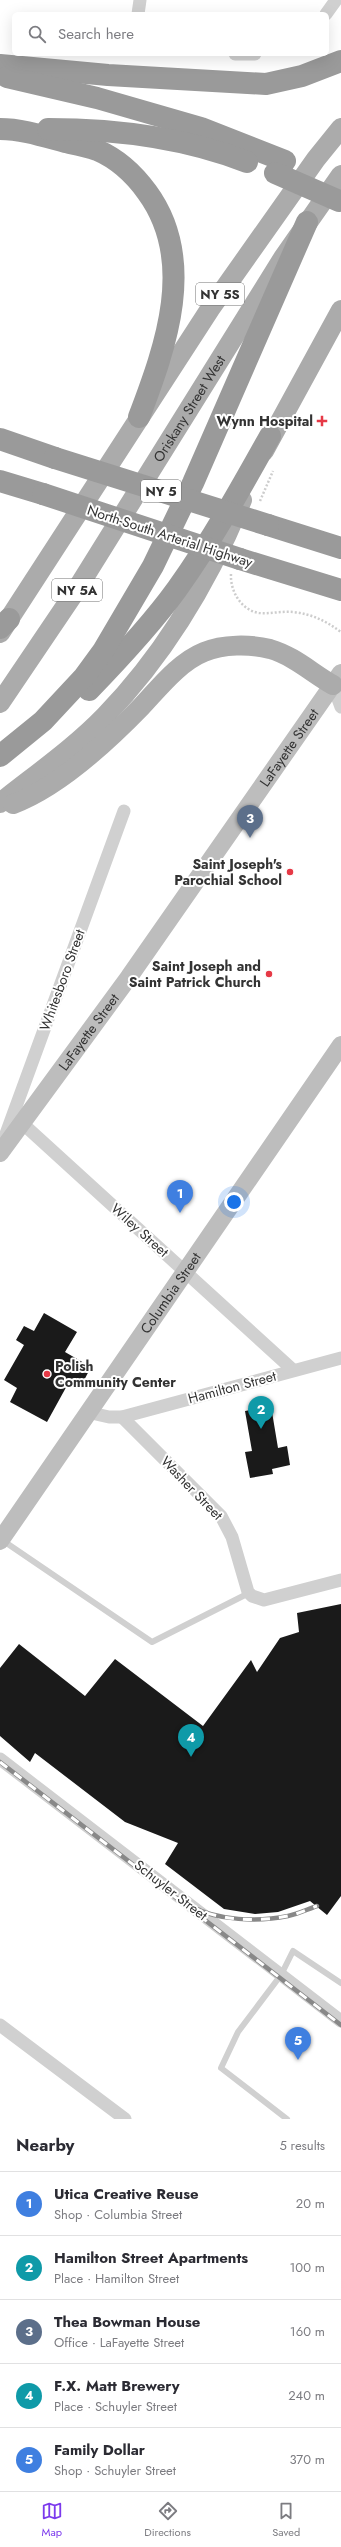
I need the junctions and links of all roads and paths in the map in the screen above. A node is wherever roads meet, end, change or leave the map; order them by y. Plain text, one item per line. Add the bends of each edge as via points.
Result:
1 (140, 0) edge
2 (336, 0) edge
3 (138, 12) edge
4 (327, 12) edge
5 (341, 62) edge
6 (0, 65) edge
7 (0, 76) edge
8 (341, 128) edge
9 (8, 129) edge
10 (280, 167) junction
11 (341, 175) edge
12 (340, 196) edge
13 (307, 222) junction
14 (341, 310) edge
15 (139, 417) junction
16 (270, 436) junction
17 (0, 439) edge
18 (107, 466) joint
19 (150, 474) joint
20 (0, 481) edge
21 (341, 548) edge
22 (340, 589) edge
23 (3, 627) edge
24 (337, 679) edge
25 (0, 703) edge
26 (341, 707) edge
27 (0, 757) edge
28 (0, 804) edge
29 (0, 808) edge
30 (124, 811) dead end
31 (341, 1045) edge
32 (22, 1123) junction
33 (0, 1149) edge
34 (0, 1153) edge
35 (185, 1271) junction
36 (341, 1358) edge
37 (293, 1370) junction
38 (87, 1412) junction
39 (122, 1417) junction
40 (0, 1540) edge
41 (341, 1580) edge
42 (249, 1593) junction
43 (0, 1759) edge
44 (281, 1975) junction
45 (341, 1983) edge
46 (341, 2021) edge
47 (0, 2025) edge
48 (125, 2119) edge
49 (287, 2119) edge

1 - 3 street
2 - 4 street
5 - 6 highway via 302,76 266,84 108,75
7 - 10 highway via 97,98 201,128
8 - 15 main road, NY 5S via 316,158 256,243
9 - 10 highway via 90,129 148,135
9 - 15 highway via 96,150 116,160 138,179 157,206 171,244 175,270 173,302 155,374
10 - 12 highway
11 - 13 main road, Oriskany Street West / NY 5S
13 - 19 main road, Oriskany Street West / NY 5S
13 - 27 highway via 193,483 153,566 103,652 84,677 43,721
14 - 16 main road
15 - 18 main road, NY 5S
16 - 27 highway via 216,530 159,611 114,664 61,718 38,738
16 - 28 main road via 226,539 186,613 151,663 105,716 64,754
17 - 21 highway, NY 5, bridge
18 - 23 main road, NY 5A
19 - 25 main road, Oriskany Street West / NY 5A
20 - 22 highway, North-South Arterial Highway, bridge
24 - 26 street
24 - 29 main road via 269,649 256,646 204,652 187,662 72,770 24,800
24 - 32 street, LaFayette Street via 129,977
30 - 33 street, Whitesboro Street
31 - 35 street, Columbia Street
32 - 34 street, LaFayette Street
32 - 35 street, Wiley Street
35 - 37 street, Wiley Street
35 - 38 street, Columbia Street
36 - 37 street, Hamilton Street
37 - 39 street, Hamilton Street
38 - 39 street, Hamilton Street via 109,1418
38 - 40 street, Columbia Street
39 - 42 street, Washer Street via 221,1516 232,1537
40 - 42 lane via 152,1642
41 - 42 street via 264,1600
43 - 44 street, Schuyler Street
44 - 45 lane via 293,1951
44 - 46 street, Schuyler Street
44 - 49 lane via 238,2032 221,2068
47 - 48 street

